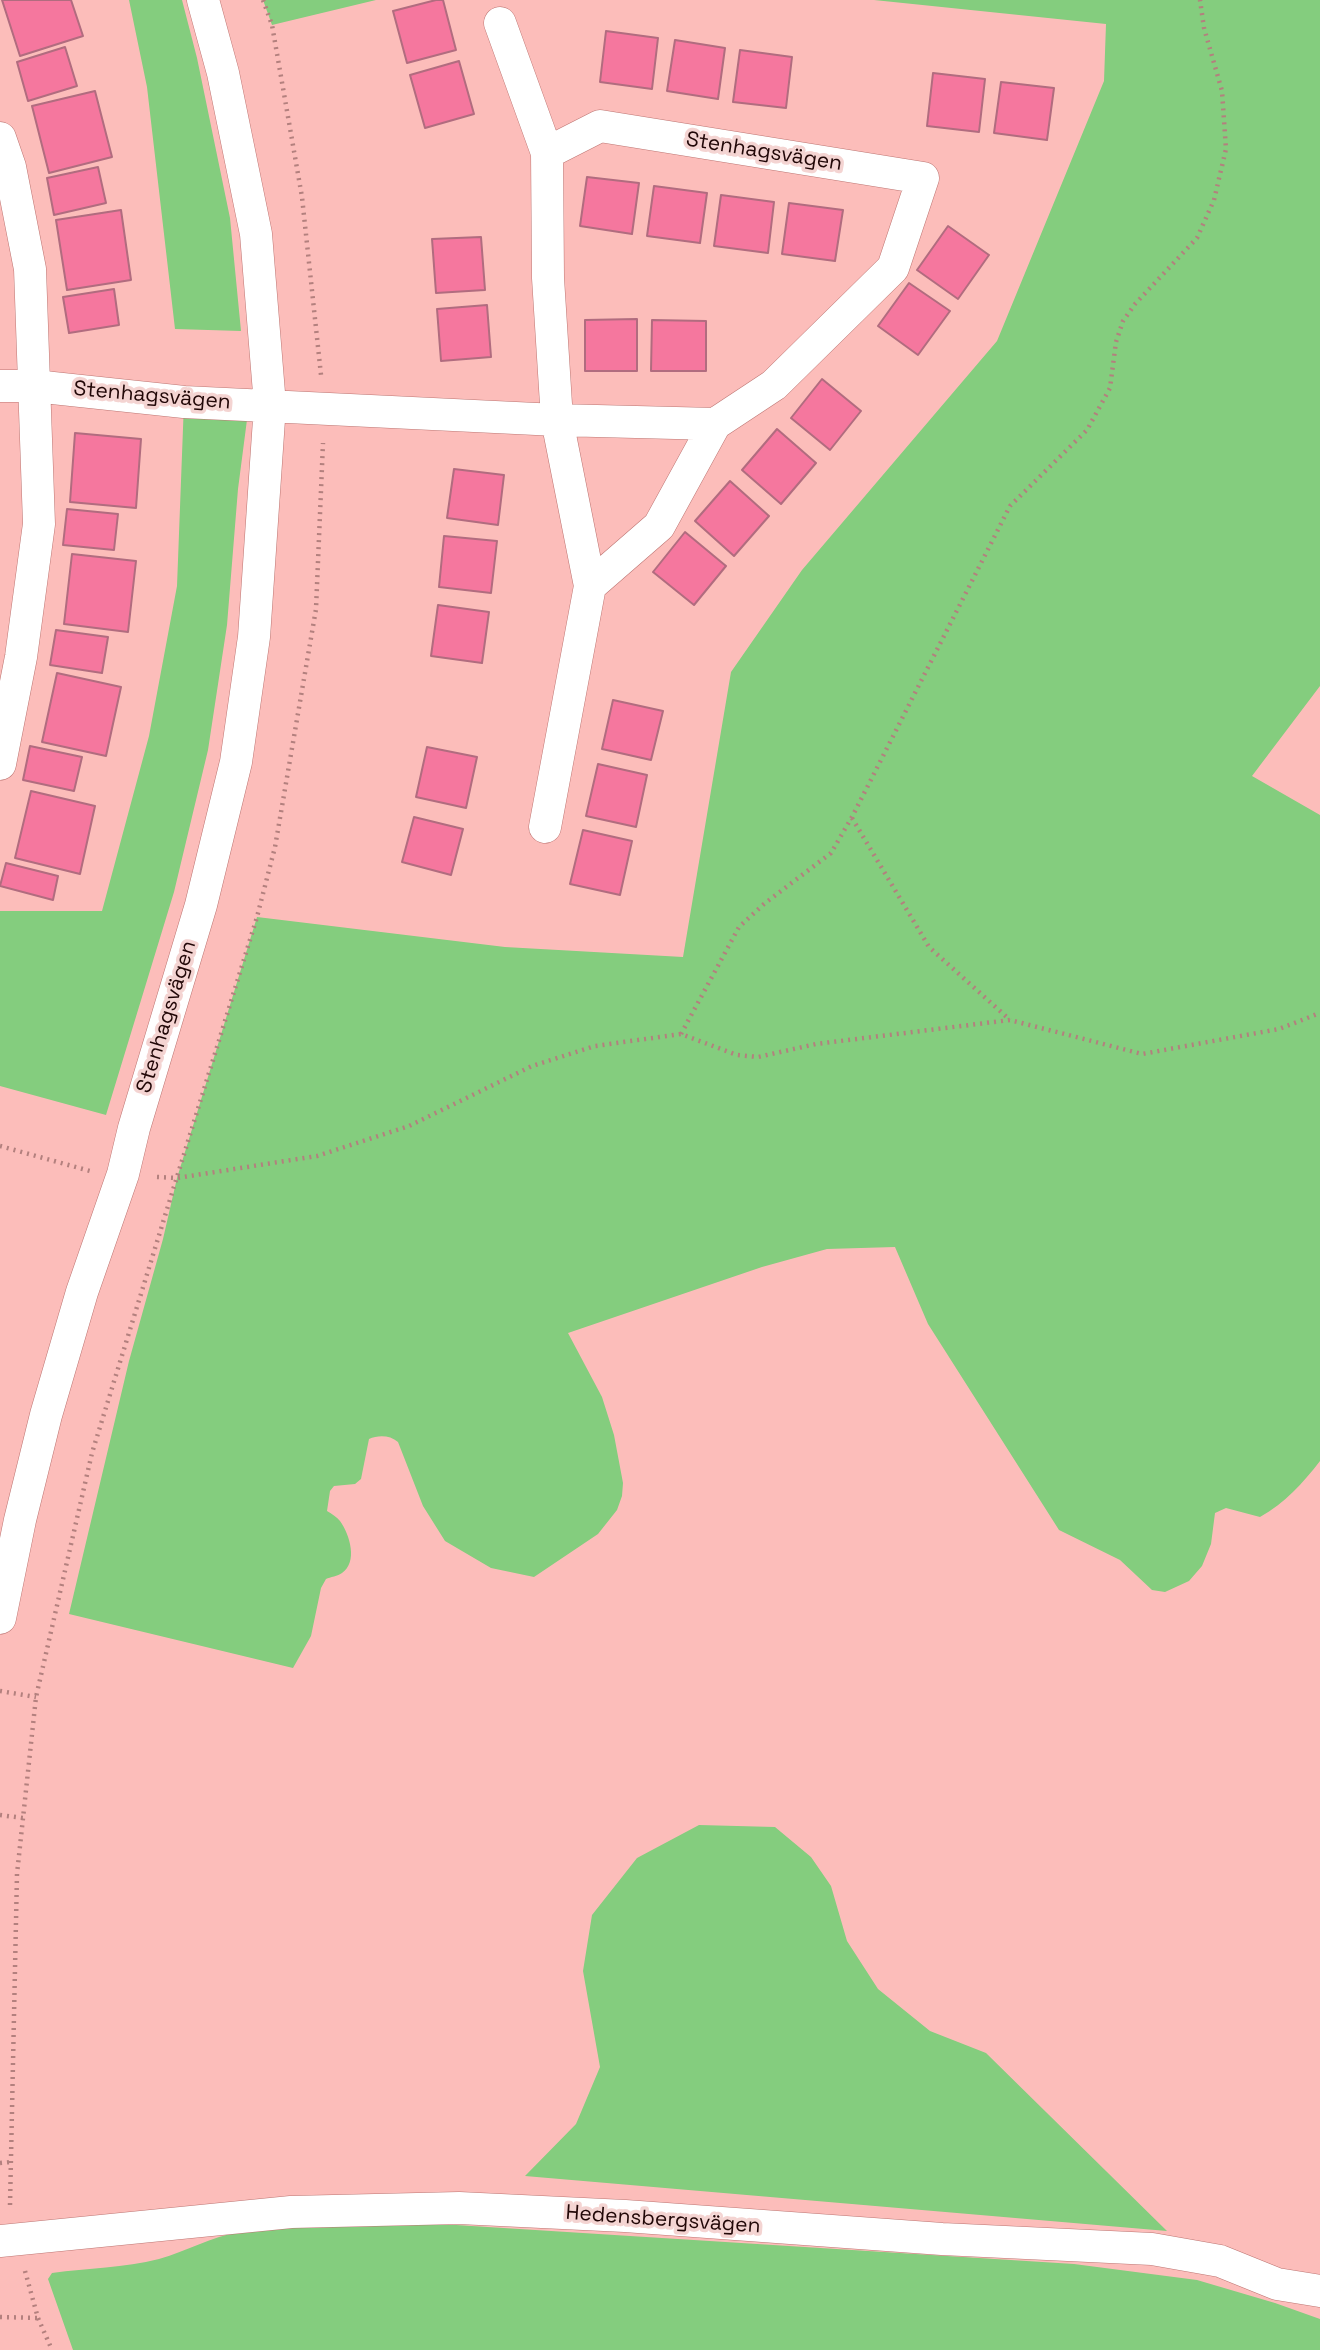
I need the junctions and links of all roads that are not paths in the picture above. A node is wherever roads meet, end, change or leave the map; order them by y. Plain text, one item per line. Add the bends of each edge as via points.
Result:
1 (203, 0) edge
2 (500, 23) dead end
3 (0, 138) edge
4 (547, 153) junction
5 (0, 386) edge
6 (34, 386) junction
7 (270, 404) junction
8 (557, 420) junction
9 (715, 424) junction
10 (590, 586) junction
11 (0, 764) edge
12 (545, 827) dead end
13 (0, 1618) edge
14 (8, 2240) edge
15 (1320, 2291) edge

1 - 7 street, Stenhagsvägen via 256,234
2 - 4 street
3 - 6 street via 30,269
4 - 8 street via 548,278
4 - 9 street, Stenhagsvägen via 600,126 923,178 893,268 774,385
5 - 6 street, Stenhagsvägen
6 - 7 street, Stenhagsvägen via 184,402
6 - 11 street via 39,524 21,657
7 - 8 street, Stenhagsvägen
7 - 13 street, Stenhagsvägen via 254,637 236,762 201,905 46,1415
8 - 9 street, Stenhagsvägen
8 - 10 street
9 - 10 street, Stenhagsvägen via 659,526
10 - 12 street
14 - 15 street, Hedensbergsvägen via 291,2212 459,2208 1152,2249 1220,2261 1277,2284

